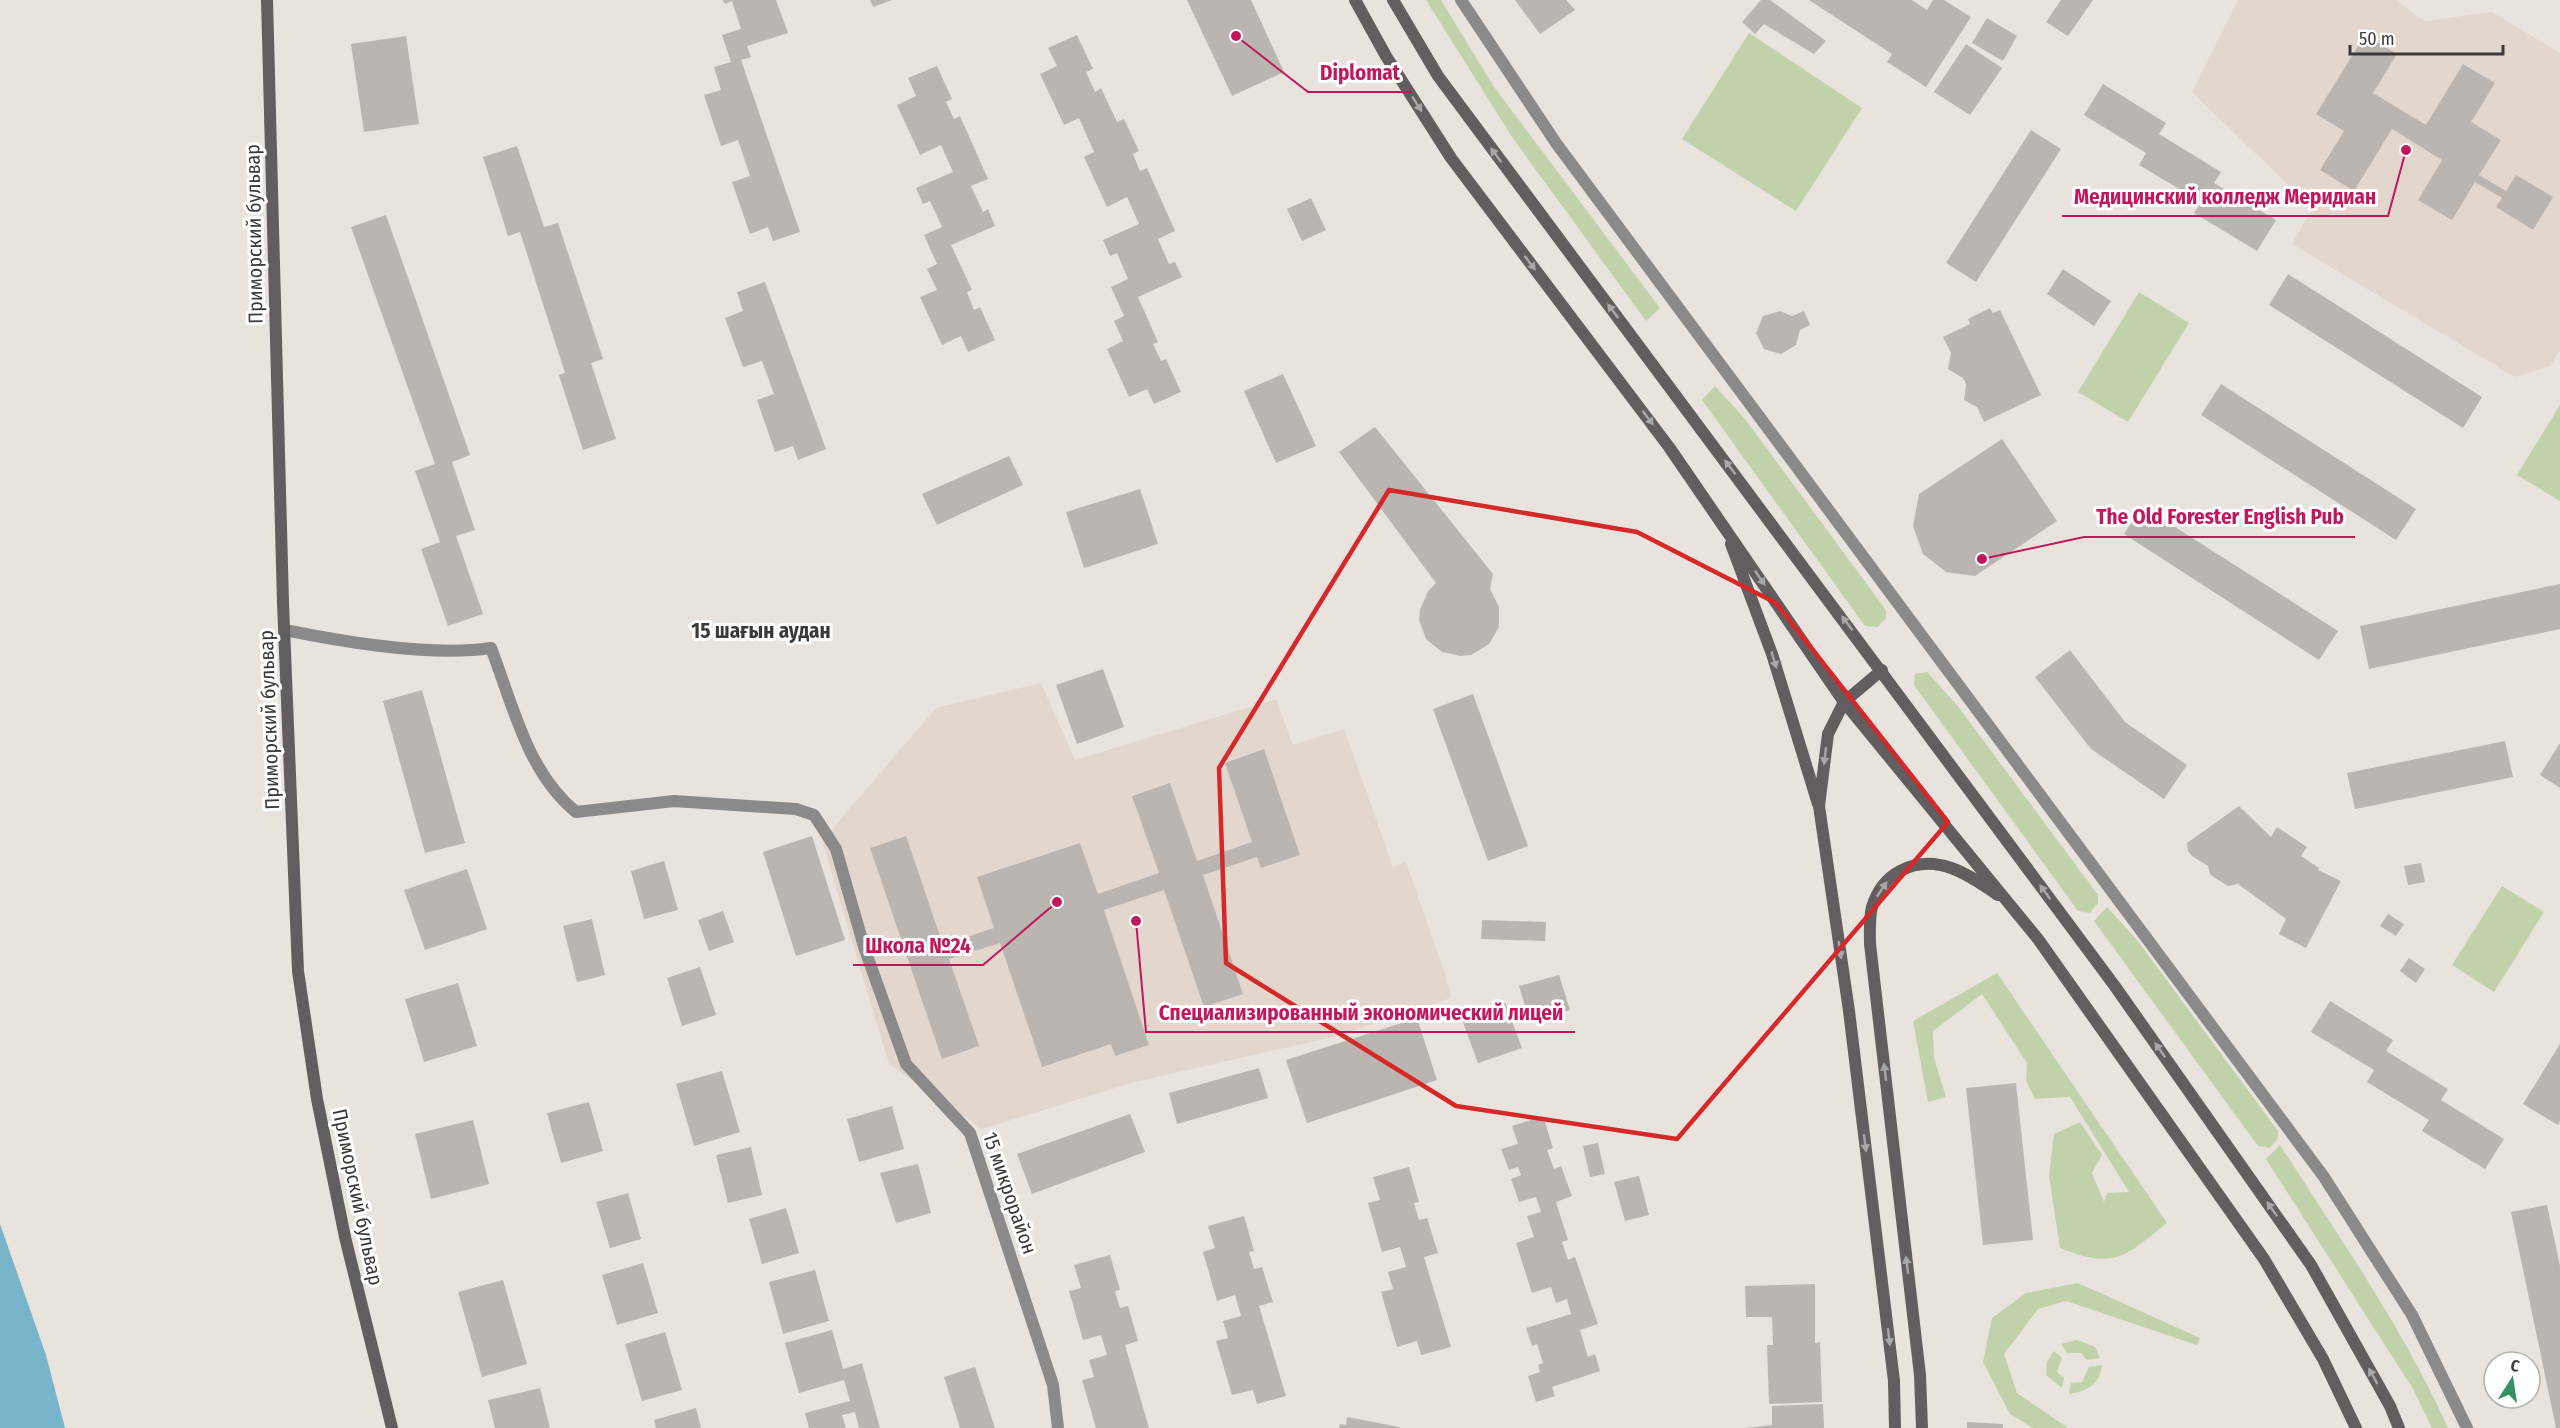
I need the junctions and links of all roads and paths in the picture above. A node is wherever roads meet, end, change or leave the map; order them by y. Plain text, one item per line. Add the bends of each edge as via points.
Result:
1 (267, 0) edge
2 (1354, 0) edge
3 (1393, 0) edge
4 (1461, 0) edge
5 (1725, 526) junction
6 (285, 630) junction
7 (1882, 670) junction
8 (1844, 702) junction
9 (1819, 806) junction
10 (2009, 902) junction
11 (392, 1428) edge
12 (1058, 1428) edge
13 (1895, 1428) edge
14 (1923, 1428) edge
15 (2356, 1428) edge
16 (2399, 1428) edge
17 (2467, 1428) edge

1 - 6 main road, Приморский бульвар
2 -> 5 main road via 1451,158
7 -> 3 main road via 1438,76
4 - 17 street via 1563,152 2324,1177 2412,1315
5 -> 8 main road
5 -> 9 main road via 1772,654
6 - 11 main road, Приморский бульвар via 298,970 322,1122
6 - 12 street, 15 микрорайон via 345,641 427,648 491,648 535,764 562,801 576,812 674,801 796,809 814,815 836,849 865,950 906,1064 970,1133 1053,1385
7 - 8 main road
16 -> 7 main road via 2311,1265 2114,985
8 -> 9 main road via 1828,734
8 - 10 main road
9 -> 13 main road via 1849,1011 1894,1381
14 -> 10 main road via 1870,944 1871,909 1880,886 1913,864 1940,863 1967,874
10 - 15 main road via 2264,1259 2323,1359

